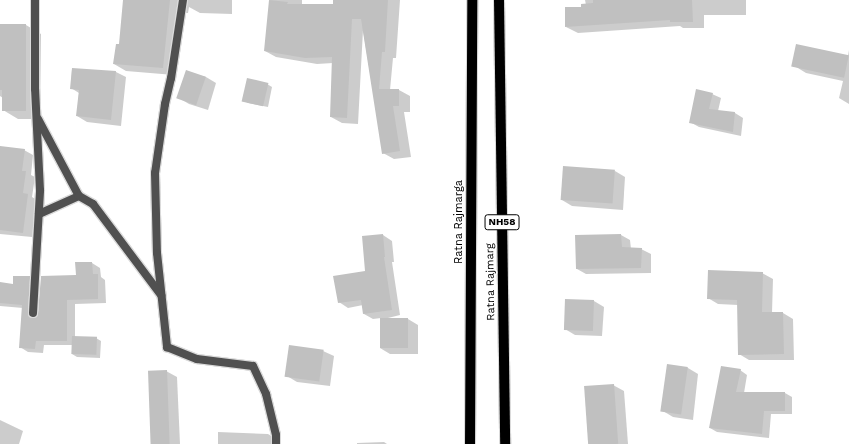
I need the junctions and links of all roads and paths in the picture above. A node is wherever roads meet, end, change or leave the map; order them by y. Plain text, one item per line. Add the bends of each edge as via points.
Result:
1 (35, 0) edge
2 (183, 0) edge
3 (472, 0) edge
4 (499, 0) edge
5 (36, 116) junction
6 (79, 196) junction
7 (39, 214) junction
8 (162, 296) junction
9 (33, 313) dead end
10 (276, 444) edge
11 (470, 444) edge
12 (505, 444) edge

1 - 5 street
2 - 8 street via 155,173 157,253
3 - 11 main road, Ratna Rajmarga / NH58
4 - 12 main road, Ratna Rajmarg / NH58
5 - 6 street
5 - 7 street
6 - 7 street
6 - 8 street via 93,204
7 - 9 street
8 - 10 street via 167,346 197,359 252,366 266,394

